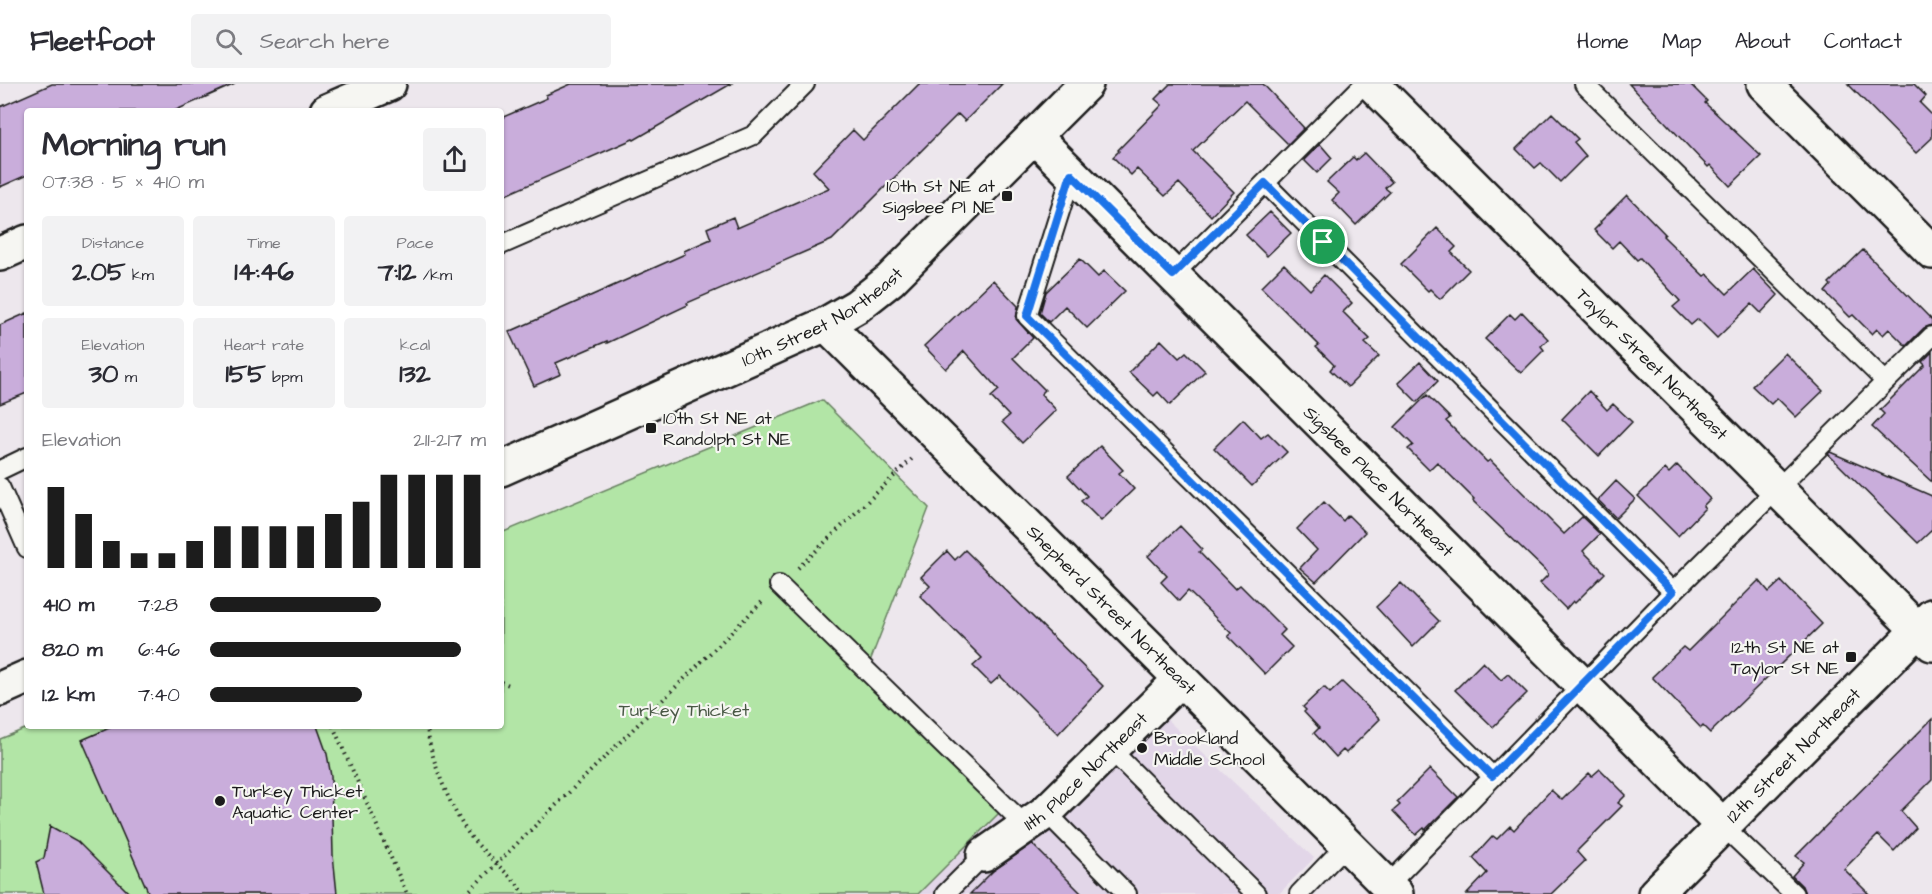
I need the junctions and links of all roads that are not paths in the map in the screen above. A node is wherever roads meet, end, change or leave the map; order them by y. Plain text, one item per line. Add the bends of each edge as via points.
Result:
1 (389, 84) edge
2 (805, 84) edge
3 (1086, 84) edge
4 (1364, 84) edge
5 (1372, 84) edge
6 (1584, 84) edge
7 (1764, 84) edge
8 (329, 104) edge
9 (1034, 136) junction
10 (1071, 174) junction
11 (1265, 183) junction
12 (24, 243) edge
13 (504, 244) edge
14 (1932, 252) edge
15 (0, 254) edge
16 (1173, 275) junction
17 (826, 324) junction
18 (1932, 336) edge
19 (1885, 381) junction
20 (24, 458) edge
21 (504, 468) edge
22 (0, 470) edge
23 (0, 487) edge
24 (1776, 489) junction
25 (24, 541) edge
26 (780, 585) road end
27 (1673, 592) junction
28 (1927, 630) edge
29 (24, 678) edge
30 (1181, 679) junction
31 (1581, 685) junction
32 (0, 689) edge
33 (1110, 749) junction
34 (1492, 776) junction
35 (1036, 819) junction
36 (1723, 826) junction
37 (1346, 845) junction
38 (984, 855) joint
39 (1391, 890) edge
40 (945, 894) edge
41 (1127, 894) edge
42 (1256, 894) edge
43 (1299, 894) edge
44 (1655, 894) edge
45 (1794, 894) edge

1 - 8 street
2 - 13 lane via 754,135
3 - 9 street, 10th Street Northeast
4 - 11 lane
5 - 24 street, Taylor Street Northeast
6 - 19 lane
7 - 14 street
9 - 10 street, Sigsbee Place Northeast
9 - 17 street, 10th Street Northeast via 890,280
10 - 16 street, Sigsbee Place Northeast
10 - 34 lane via 1027,316
11 - 16 lane
11 - 27 lane
12 - 15 street
16 - 31 street, Sigsbee Place Northeast
17 - 21 street, 10th Street Northeast
17 - 30 street, Shepherd Street Northeast
18 - 19 lane
19 - 24 lane
20 - 22 lane
23 - 25 lane
24 - 27 lane
24 - 28 street, Taylor Street Northeast
26 - 35 lane
27 - 31 lane
28 - 36 street, 12th Street Northeast
29 - 32 street
30 - 33 street, 11th Place Northeast
30 - 37 street, Shepherd Street Northeast
31 - 34 lane
31 - 36 street, Sigsbee Place Northeast
33 - 35 street, 11th Place Northeast
33 - 42 lane
34 - 39 lane
35 - 38 street, 11th Place Northeast
35 - 41 lane
36 - 44 street, 12th Street Northeast
36 - 45 lane
37 - 39 street, Shepherd Street Northeast
37 - 43 lane
38 - 40 lane

